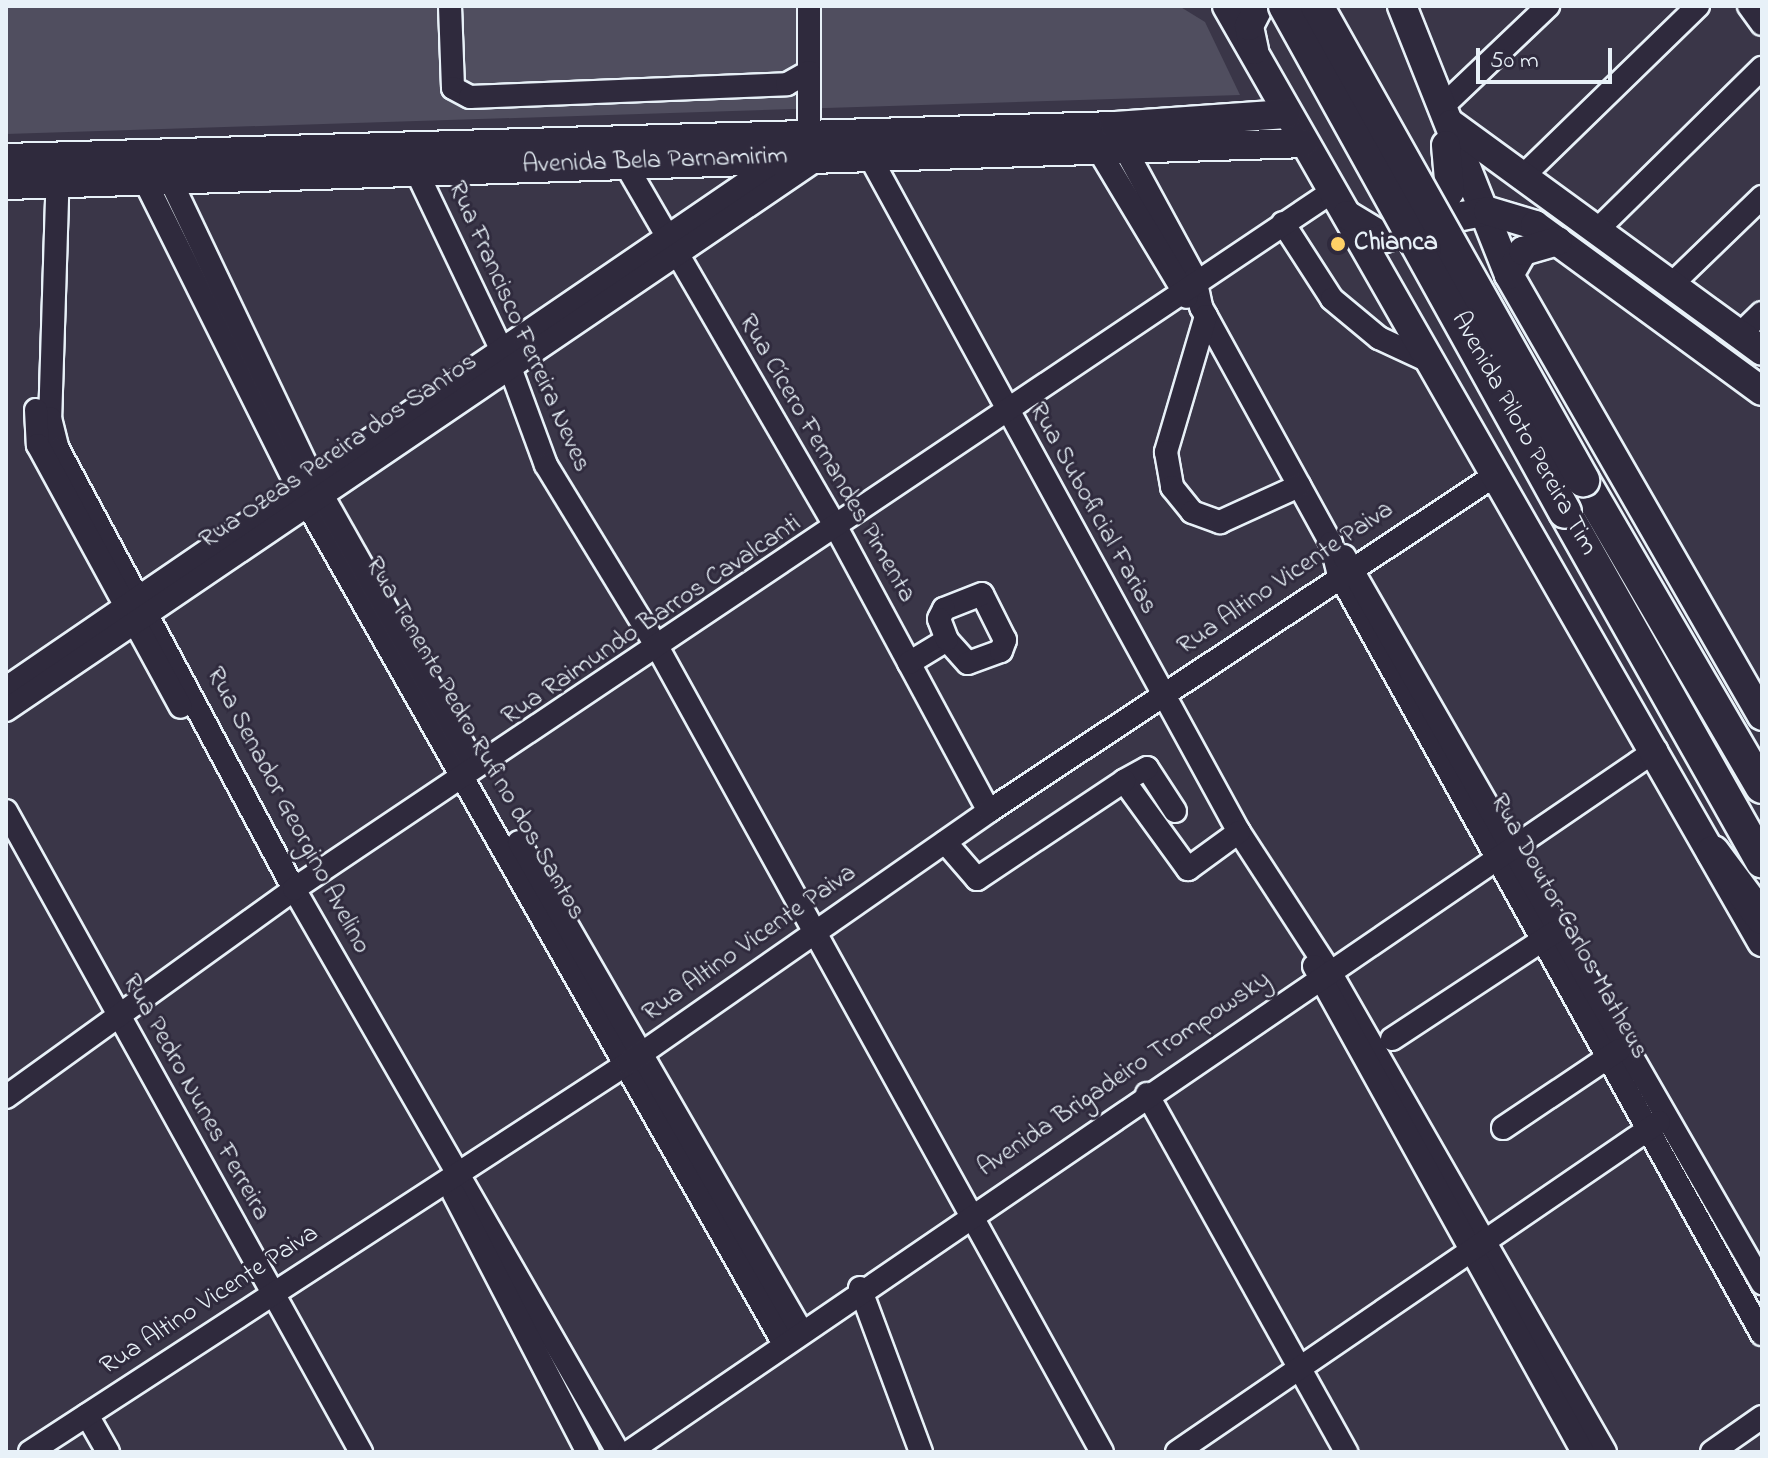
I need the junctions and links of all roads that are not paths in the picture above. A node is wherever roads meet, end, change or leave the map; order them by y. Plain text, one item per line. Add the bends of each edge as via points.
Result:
1 (450, 6) edge
2 (809, 6) edge
3 (1227, 6) edge
4 (1259, 6) edge
5 (1285, 6) edge
6 (1317, 6) edge
7 (1548, 6) edge
8 (1698, 6) edge
9 (1749, 6) edge
10 (1402, 10) edge
11 (1762, 24) edge
12 (1256, 59) junction
13 (1762, 68) edge
14 (809, 72) junction
15 (1445, 113) junction
16 (1287, 114) junction
17 (855, 128) junction
18 (809, 130) junction
19 (610, 138) junction
20 (1106, 139) junction
21 (1303, 143) junction
22 (869, 155) junction
23 (409, 156) junction
24 (821, 157) junction
25 (6, 158) edge
26 (781, 159) junction
27 (625, 164) junction
28 (155, 165) junction
29 (51, 171) junction
30 (1521, 178) junction
31 (6, 185) edge
32 (1762, 197) edge
33 (1335, 201) junction
34 (1481, 211) junction
35 (1430, 222) junction
36 (1283, 223) junction
37 (1596, 231) junction
38 (1558, 241) junction
39 (672, 246) junction
40 (1509, 275) junction
41 (1186, 284) junction
42 (1671, 285) junction
43 (1203, 312) junction
44 (1762, 313) edge
45 (1751, 342) edge
46 (507, 362) junction
47 (1433, 363) junction
48 (1762, 391) edge
49 (1006, 412) junction
50 (1497, 474) junction
51 (1299, 486) junction
52 (310, 491) junction
53 (837, 529) junction
54 (1347, 570) junction
55 (138, 612) junction
56 (947, 640) dead end
57 (659, 650) junction
58 (909, 663) junction
59 (56, 666) junction
60 (6, 688) edge
61 (1163, 694) junction
62 (6, 710) edge
63 (1762, 716) edge
64 (1736, 737) junction
65 (1656, 750) junction
66 (1762, 767) edge
67 (472, 775) junction
68 (1124, 781) junction
69 (1762, 787) edge
70 (6, 811) edge
71 (989, 811) junction
72 (1175, 811) dead end
73 (1239, 832) junction
74 (945, 842) junction
75 (1713, 852) junction
76 (1508, 853) junction
77 (1762, 861) edge
78 (289, 893) junction
79 (1762, 918) edge
80 (817, 934) junction
81 (1553, 934) junction
82 (1762, 942) edge
83 (1324, 977) junction
84 (117, 1017) junction
85 (1392, 1039) dead end
86 (1617, 1051) junction
87 (634, 1059) junction
88 (1147, 1094) junction
89 (6, 1097) edge
90 (1667, 1117) junction
91 (1503, 1128) dead end
92 (1648, 1130) junction
93 (452, 1176) junction
94 (968, 1214) junction
95 (1474, 1244) junction
96 (1762, 1283) edge
97 (860, 1288) junction
98 (273, 1294) junction
99 (1762, 1334) edge
100 (791, 1335) junction
101 (1298, 1367) junction
102 (87, 1415) junction
103 (1762, 1417) edge
104 (30, 1452) edge
105 (108, 1452) edge
106 (361, 1452) edge
107 (588, 1452) edge
108 (618, 1452) edge
109 (629, 1452) edge
110 (921, 1452) edge
111 (1102, 1452) edge
112 (1177, 1452) edge
113 (1346, 1452) edge
114 (1583, 1452) edge
115 (1605, 1452) edge
116 (1712, 1452) edge

1 - 14 street via 453,88 462,96 787,84
2 - 14 street
3 - 12 main road
4 - 12 main road via 1249,26
5 - 77 highway, Avenida Piloto Pereira Tim, bridge
6 - 64 highway, Avenida Piloto Pereira Tim, bridge via 1583,480
7 - 15 street
8 - 30 street
9 - 11 street
10 - 15 main road
12 - 16 main road
13 - 37 street
14 - 18 street
15 - 30 main road
15 - 34 main road
15 - 35 main road via 1450,191
16 - 20 main road, Avenida Bela Parnamirim
16 - 21 main road
17 - 18 main road, Avenida Bela Parnamirim
17 - 20 main road, Avenida Bela Parnamirim
17 - 22 street, Rua Suboficial Farias
18 - 19 main road, Avenida Bela Parnamirim
19 - 23 main road, Avenida Bela Parnamirim
19 - 27 street, Rua Cícero Fernandes Pimenta
20 - 21 main road, Avenida Bela Parnamirim
20 - 22 main road, Avenida Bela Parnamirim
20 - 41 street, Rua Doutor Carlos Matheus
21 - 33 main road
22 - 24 main road, Avenida Bela Parnamirim
22 - 49 street, Rua Suboficial Farias
23 - 27 main road, Avenida Bela Parnamirim
23 - 28 main road, Avenida Bela Parnamirim
23 - 46 street, Rua Francisco Ferreira Neves
24 - 26 main road, Avenida Bela Parnamirim
24 - 39 street, Rua Ozeas Pereira dos Santos
25 - 29 main road, Avenida Bela Parnamirim
26 - 27 main road, Avenida Bela Parnamirim
26 - 39 street, Rua Ozeas Pereira dos Santos
27 - 39 street, Rua Cícero Fernandes Pimenta
28 - 29 main road, Avenida Bela Parnamirim
28 - 52 street, Rua Tenente Pedro Rufino dos Santos
29 - 31 main road, Avenida Bela Parnamirim
29 - 55 street, Rua Senador Georgino Avelino via 38,445
30 - 37 main road
32 - 42 street
33 - 35 main road via 1385,238
33 - 36 street, Rua Raimundo Barros Cavalcanti
33 - 47 main road
34 - 35 main road
34 - 38 main road via 1513,214
34 - 40 main road
36 - 41 street, Rua Raimundo Barros Cavalcanti
36 - 47 street via 1332,299 1379,338
37 - 42 main road
38 - 40 main road via 1523,251
38 - 48 main road
39 - 46 street, Rua Ozeas Pereira dos Santos
39 - 53 street, Rua Cícero Fernandes Pimenta
40 - 63 main road
41 - 43 street, Rua Doutor Carlos Matheus
41 - 49 street, Rua Raimundo Barros Cavalcanti
42 - 45 main road
43 - 51 street, Rua Doutor Carlos Matheus
43 - 51 street via 1166,452 1172,487 1192,512 1220,522
44 - 45 street
46 - 52 street, Rua Ozeas Pereira dos Santos
46 - 57 street, Rua Francisco Ferreira Neves via 546,465
47 - 50 main road
49 - 53 street, Rua Raimundo Barros Cavalcanti
49 - 61 street, Rua Suboficial Farias
50 - 54 street, Rua Altino Vicente Paiva
50 - 65 main road
51 - 54 street, Rua Doutor Carlos Matheus
52 - 55 street, Rua Ozeas Pereira dos Santos
52 - 67 street, Rua Tenente Pedro Rufino dos Santos
53 - 57 street, Rua Raimundo Barros Cavalcanti
53 - 58 street, Rua Cícero Fernandes Pimenta
54 - 61 street, Rua Altino Vicente Paiva
54 - 76 street, Rua Doutor Carlos Matheus
55 - 59 street, Rua Ozeas Pereira dos Santos
55 - 78 street, Rua Senador Georgino Avelino
56 - 58 street
57 - 67 street, Rua Raimundo Barros Cavalcanti
57 - 80 street, Rua Francisco Ferreira Neves
58 - 71 street, Rua Cícero Fernandes Pimenta
59 - 60 street, Rua Ozeas Pereira dos Santos
59 - 62 street, Rua Ozeas Pereira dos Santos
61 - 71 street, Rua Altino Vicente Paiva
61 - 73 street, Rua Suboficial Farias
64 - 66 highway
64 - 69 highway, Avenida Piloto Pereira Tim
65 - 75 main road
65 - 76 street, Avenida Brigadeiro Trompowsky
67 - 78 street, Rua Raimundo Barros Cavalcanti
67 - 87 street, Rua Tenente Pedro Rufino dos Santos
68 - 72 street via 1147,768
68 - 73 street via 1188,869
68 - 74 street via 977,879
70 - 84 street, Rua Pedro Nunes Ferreira
71 - 74 street, Rua Altino Vicente Paiva
73 - 83 street, Rua Suboficial Farias
74 - 80 street, Rua Altino Vicente Paiva
75 - 79 highway
75 - 82 main road
76 - 81 street, Rua Doutor Carlos Matheus
76 - 83 street, Avenida Brigadeiro Trompowsky
78 - 84 street, Rua Raimundo Barros Cavalcanti
78 - 93 street, Rua Senador Georgino Avelino
80 - 87 street, Rua Altino Vicente Paiva
80 - 94 street, Rua Francisco Ferreira Neves
81 - 85 street
81 - 86 street, Rua Doutor Carlos Matheus
83 - 88 street, Avenida Brigadeiro Trompowsky
83 - 95 street, Rua Suboficial Farias
84 - 89 street, Rua Raimundo Barros Cavalcanti
84 - 98 street, Rua Pedro Nunes Ferreira
86 - 90 street, Rua Doutor Carlos Matheus
86 - 91 street
86 - 92 street, Rua Doutor Carlos Matheus
87 - 93 street, Rua Altino Vicente Paiva
87 - 100 street, Rua Tenente Pedro Rufino dos Santos
88 - 94 street, Avenida Brigadeiro Trompowsky
88 - 101 street
90 - 92 street
90 - 96 street, Rua Doutor Carlos Matheus
92 - 95 street
92 - 99 street, Rua Doutor Carlos Matheus
93 - 98 street, Rua Altino Vicente Paiva
93 - 107 street, Rua Senador Georgino Avelino
93 - 108 street, Rua Senador Georgino Avelino
94 - 97 street, Avenida Brigadeiro Trompowsky
94 - 111 street, Rua Francisco Ferreira Neves
95 - 101 street
95 - 114 street, Rua Suboficial Farias
95 - 115 street, Rua Suboficial Farias
97 - 100 street, Avenida Brigadeiro Trompowsky
97 - 110 street
98 - 102 street, Rua Altino Vicente Paiva
98 - 106 street, Rua Pedro Nunes Ferreira
100 - 109 street, Avenida Brigadeiro Trompowsky
101 - 112 street
101 - 113 street
102 - 104 street, Rua Altino Vicente Paiva
102 - 105 street
103 - 116 street

